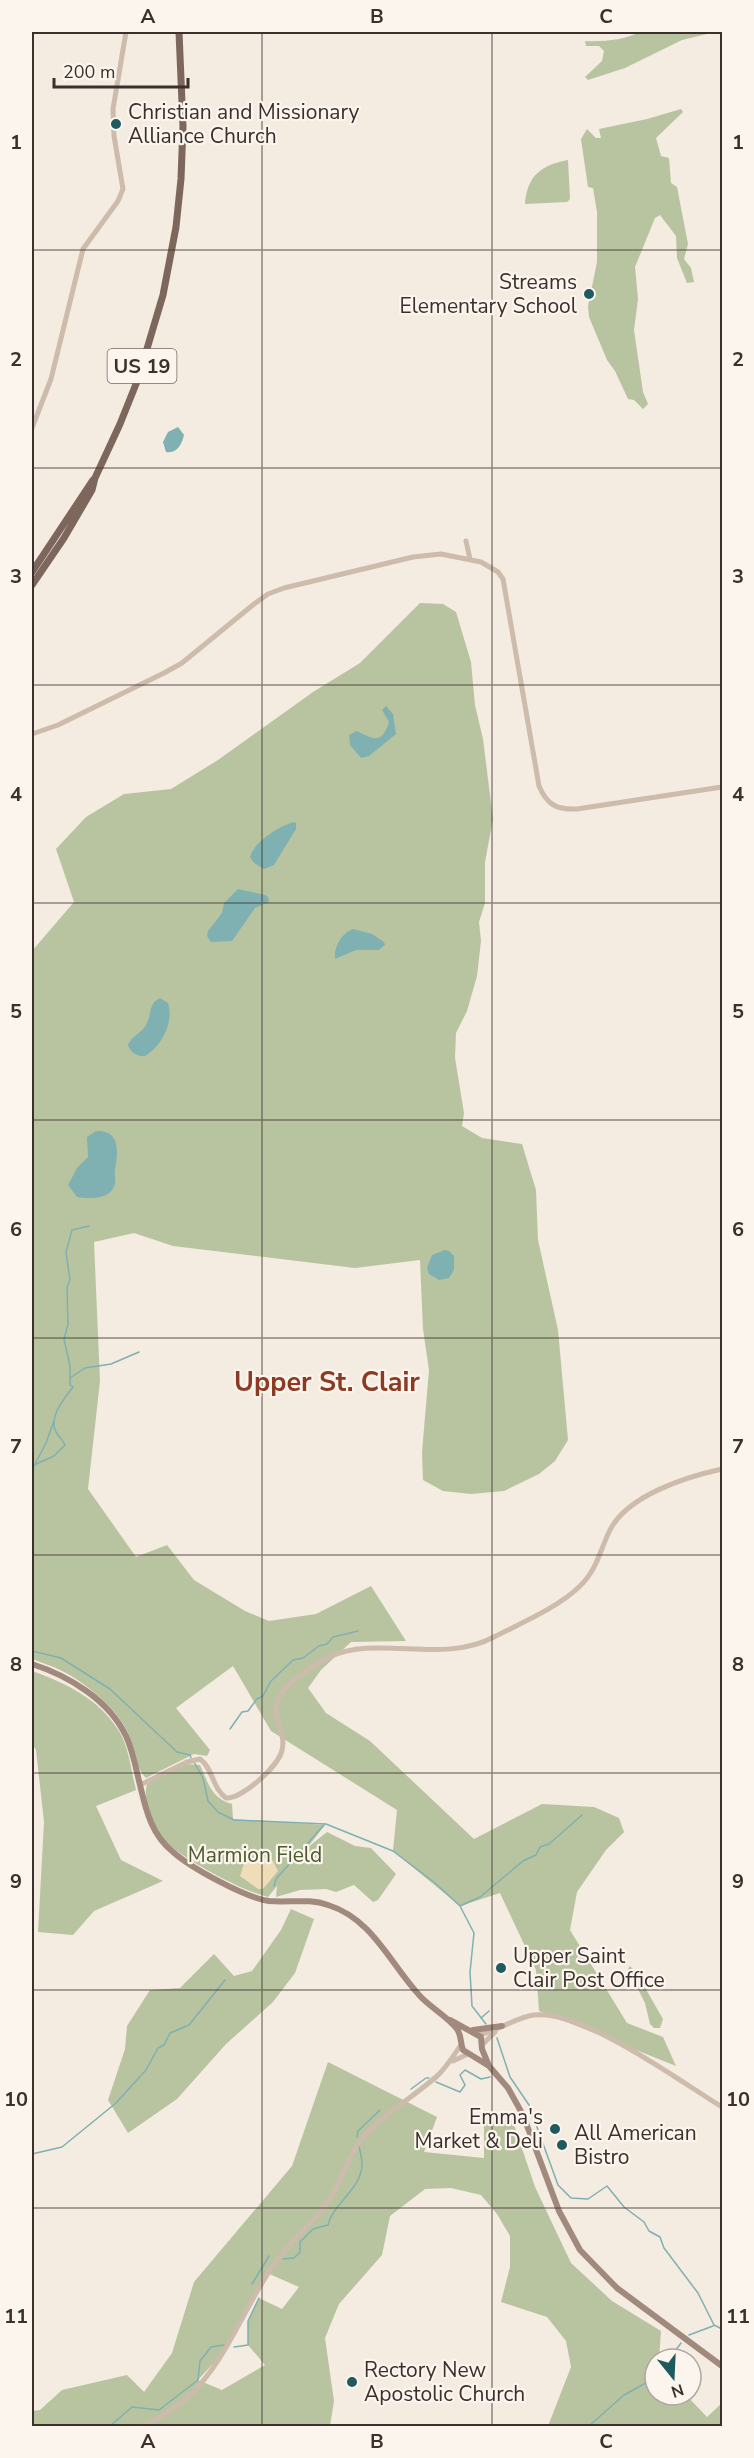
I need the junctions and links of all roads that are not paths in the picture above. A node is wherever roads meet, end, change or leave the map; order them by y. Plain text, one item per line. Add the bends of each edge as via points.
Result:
1 (126, 32) edge
2 (179, 32) edge
3 (32, 428) edge
4 (94, 478) junction
5 (466, 541) dead end
6 (470, 559) junction
7 (32, 572) edge
8 (32, 585) edge
9 (32, 734) edge
10 (723, 787) edge
11 (723, 1469) edge
12 (32, 1664) edge
13 (140, 1785) junction
14 (442, 2016) junction
15 (500, 2027) junction
16 (474, 2033) junction
17 (462, 2043) junction
18 (483, 2046) junction
19 (470, 2054) junction
20 (449, 2064) junction
21 (489, 2066) junction
22 (723, 2107) edge
23 (723, 2366) edge
24 (144, 2427) edge

1 - 3 street via 113,109 123,189 83,249 51,379
2 - 4 main road, US 19 via 183,152 171,256 138,379
4 - 7 main road, US 19
4 - 8 main road, US 19 via 92,490
5 - 6 street
6 - 9 street via 426,555 268,594 164,674
6 - 10 street via 498,572 505,586 539,786 547,803 560,809 577,809
11 - 13 street via 675,1484 631,1505 615,1521 596,1564 579,1588 491,1639 448,1650 358,1650 318,1664 290,1684 279,1698 276,1714 283,1745 278,1761 237,1797 226,1798 219,1793 204,1762 197,1760
12 - 13 main road via 76,1683 108,1711 128,1741
13 - 14 main road via 154,1831 178,1856 250,1896 271,1901 314,1901 352,1916 374,1936 418,1994
14 - 16 main road
14 - 17 main road via 456,2028
15 - 16 main road
15 - 18 street
15 - 22 street via 536,2015 566,2019 616,2042
16 - 17 main road via 466,2035
16 - 18 main road
17 - 19 main road
17 - 20 street
18 - 19 main road via 478,2053
18 - 21 main road
19 - 20 street
19 - 21 main road
20 - 24 street via 362,2139 322,2211 267,2273 212,2369 189,2397
21 - 23 main road via 521,2110 559,2211 580,2250 617,2288

